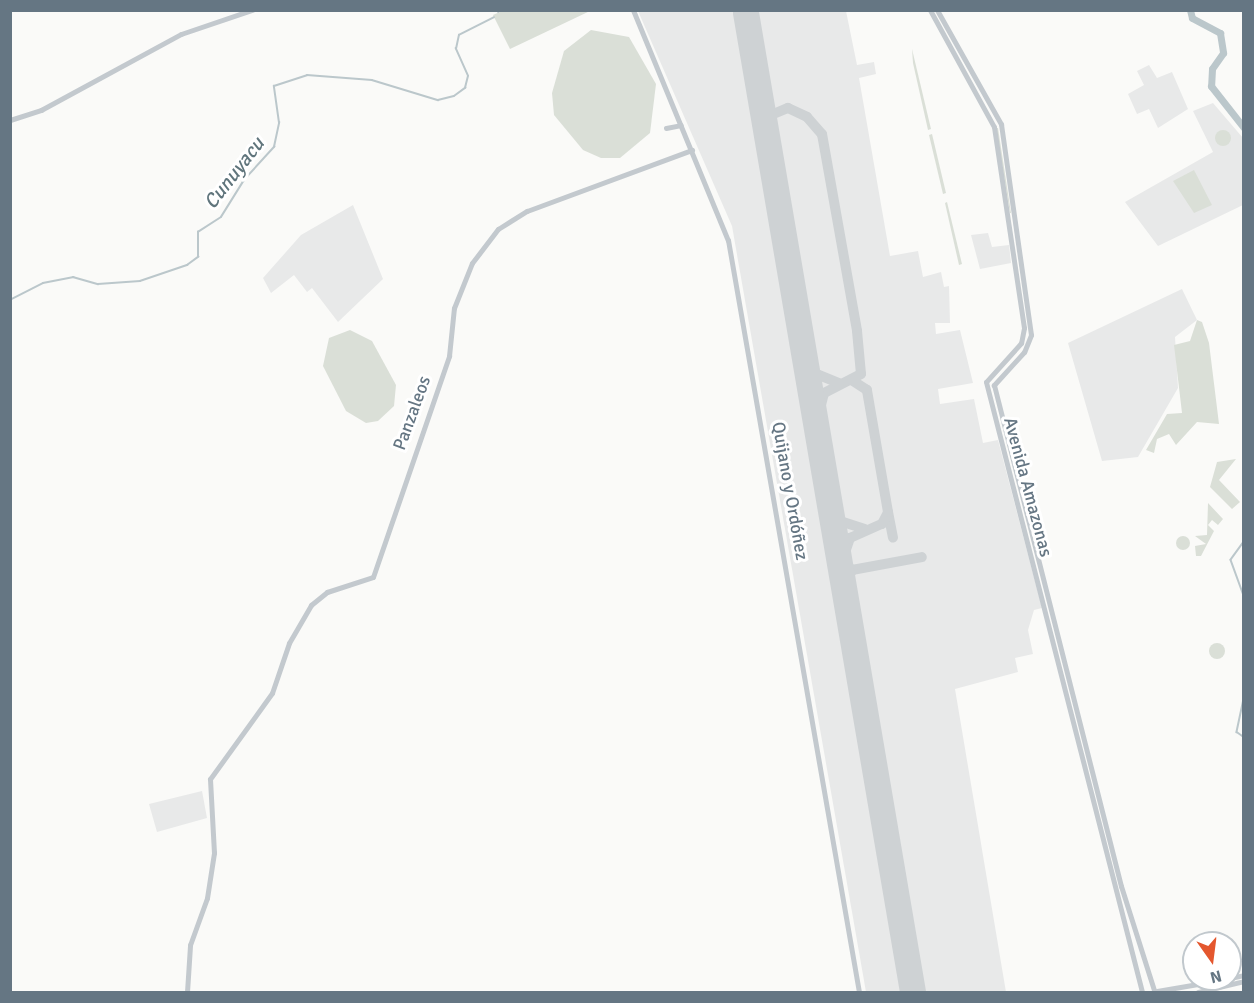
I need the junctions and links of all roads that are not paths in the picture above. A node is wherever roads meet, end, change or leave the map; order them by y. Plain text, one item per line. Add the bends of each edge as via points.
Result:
1 (252, 10) edge
2 (633, 10) edge
3 (930, 10) edge
4 (938, 10) edge
5 (10, 120) edge
6 (681, 125) junction
7 (666, 128) dead end
8 (692, 150) junction
9 (993, 372) junction
10 (999, 377) junction
11 (1011, 473) junction
12 (1244, 981) edge
13 (1182, 987) edge
14 (1156, 991) edge
15 (187, 993) edge
16 (860, 993) edge
17 (1142, 993) edge
18 (1198, 993) edge

1 - 5 street via 152,47 41,110
2 - 6 street, Quijano y Ordóñez
3 - 9 street via 994,127 1024,328 1022,343
4 - 10 street via 1001,124 1031,335 1024,352
6 - 7 street
6 - 8 street, Quijano y Ordóñez
8 - 15 street, Panzaleos via 577,189 498,229 462,283 449,356 372,577 364,584 327,592 311,605 289,643 274,689 207,788 215,847 207,898 190,945
8 - 16 street, Quijano y Ordóñez via 728,240
9 - 10 street
9 - 11 street, Avenida Amazonas via 986,382
10 - 11 street, Avenida Amazonas via 994,385
11 - 14 street, Avenida Amazonas via 1121,886
11 - 17 street, Avenida Amazonas
12 - 18 street
13 - 14 street
14 - 17 street

